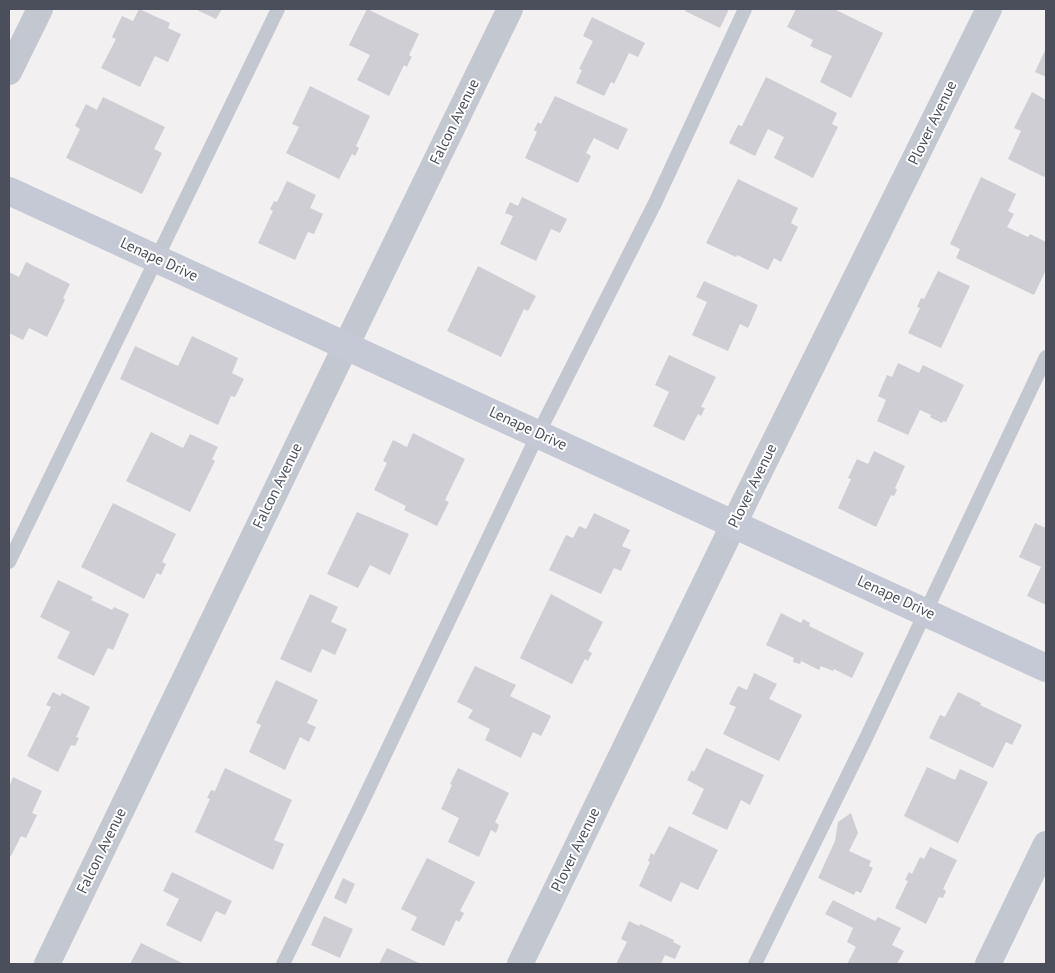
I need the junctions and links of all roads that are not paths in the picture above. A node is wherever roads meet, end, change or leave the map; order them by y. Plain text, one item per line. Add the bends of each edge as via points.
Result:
1 (40, 9) edge
2 (278, 9) edge
3 (510, 9) edge
4 (745, 9) edge
5 (989, 9) edge
6 (9, 72) edge
7 (9, 191) edge
8 (157, 259) junction
9 (346, 346) junction
10 (1046, 357) edge
11 (538, 434) junction
12 (735, 524) junction
13 (9, 562) edge
14 (925, 612) junction
15 (1046, 668) edge
16 (1046, 844) edge
17 (47, 964) edge
18 (283, 964) edge
19 (520, 964) edge
20 (755, 964) edge
21 (988, 964) edge

1 - 6 street
2 - 8 lane
3 - 9 street, Falcon Avenue
4 - 11 lane via 655,203
5 - 12 street, Plover Avenue
7 - 8 street, Lenape Drive
8 - 9 street, Lenape Drive
8 - 13 lane
9 - 11 street, Lenape Drive
9 - 17 street, Falcon Avenue
10 - 14 lane
11 - 12 street, Lenape Drive
11 - 18 lane
12 - 14 street, Lenape Drive
12 - 19 street, Plover Avenue
14 - 15 street, Lenape Drive
14 - 20 lane
16 - 21 street

